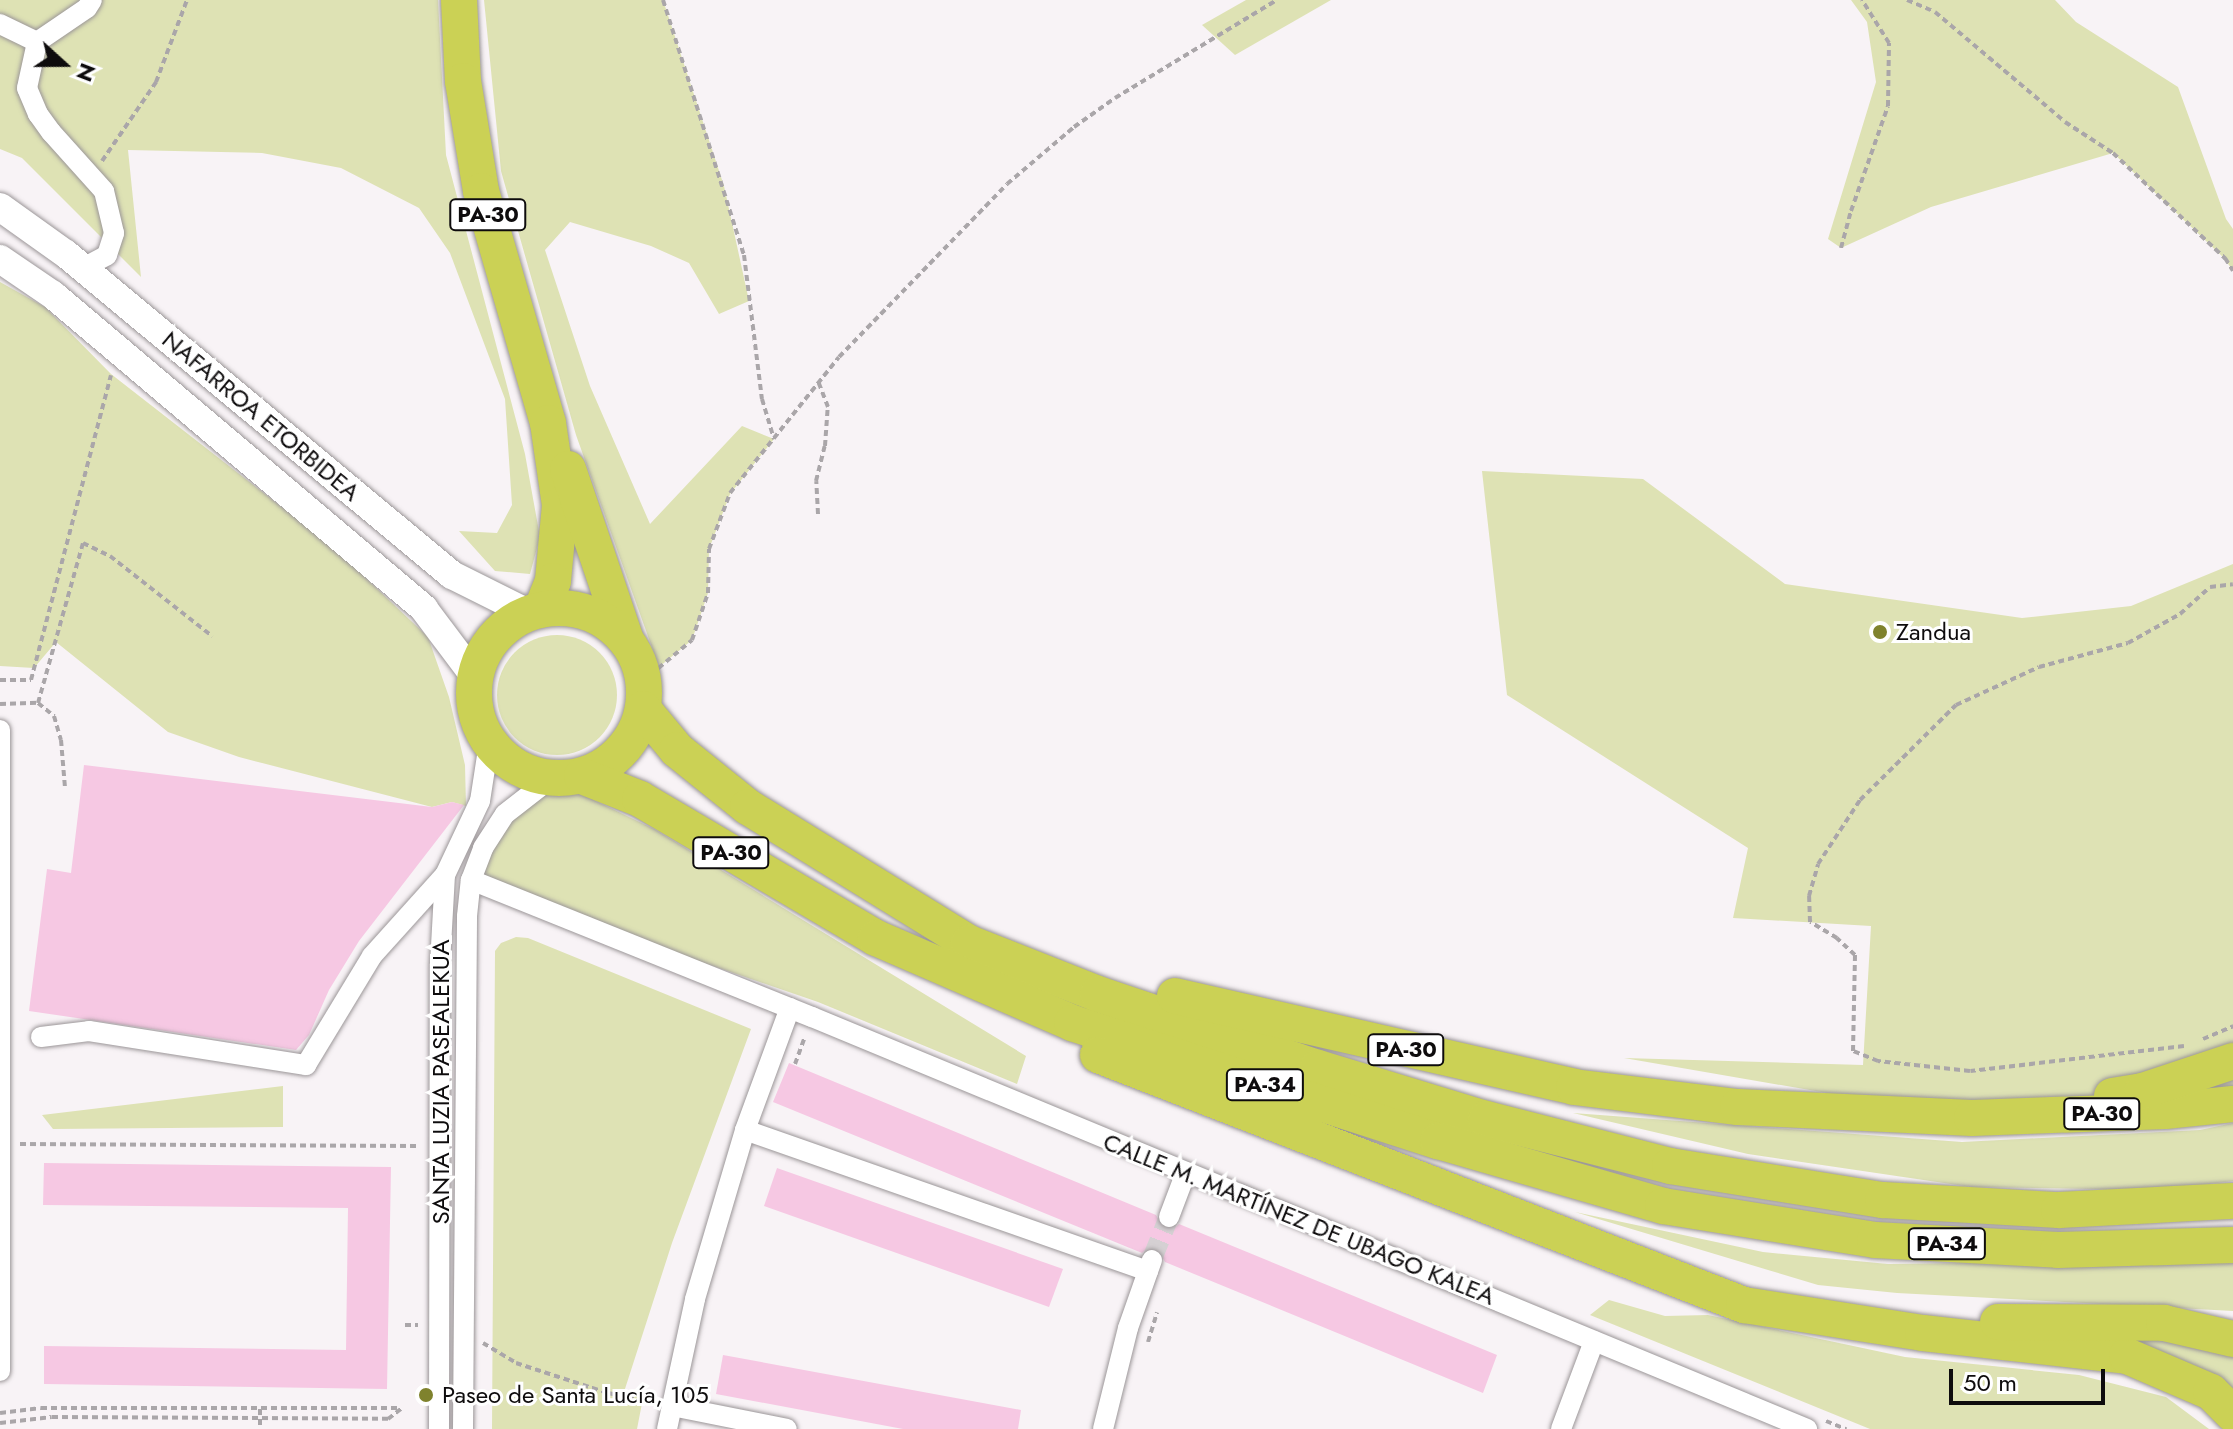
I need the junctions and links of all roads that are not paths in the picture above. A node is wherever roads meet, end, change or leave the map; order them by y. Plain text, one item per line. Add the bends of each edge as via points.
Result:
1 (92, 0) edge
2 (459, 0) edge
3 (0, 24) edge
4 (37, 42) junction
5 (0, 207) edge
6 (0, 259) edge
7 (83, 268) junction
8 (548, 423) junction
9 (535, 612) junction
10 (626, 640) junction
11 (475, 677) junction
12 (643, 695) junction
13 (0, 730) edge
14 (489, 743) junction
15 (566, 777) junction
16 (445, 875) junction
17 (863, 878) junction
18 (471, 880) junction
19 (876, 938) junction
20 (790, 1008) junction
21 (41, 1037) dead end
22 (2233, 1061) edge
23 (2233, 1104) edge
24 (1972, 1118) junction
25 (745, 1130) junction
26 (2, 1144) edge
27 (1186, 1172) junction
28 (2233, 1201) edge
29 (1169, 1217) tunnel mouth
30 (1534, 1223) junction
31 (2233, 1245) edge
32 (2233, 1339) edge
33 (1594, 1341) junction
34 (0, 1371) edge
35 (672, 1406) junction
36 (2233, 1414) edge
37 (439, 1429) edge
38 (463, 1429) edge
39 (667, 1429) edge
40 (787, 1429) edge
41 (1103, 1429) edge
42 (1561, 1429) edge
43 (1807, 1429) edge

1 - 4 street
2 - 8 highway, PA-30 via 463,81 481,191
3 - 4 street
4 - 7 street via 27,88 38,114 104,191 114,233 107,255
5 - 7 main road, NAFARROA ETORBIDEA
6 - 11 main road, NAFARROA ETORBIDEA via 53,295 424,609
7 - 9 main road, NAFARROA ETORBIDEA via 452,575
8 - 9 highway, PA-30 via 560,505 553,581
8 - 10 highway, PA-30 via 576,489
9 - 10 highway, PA-30 via 587,612
9 - 11 highway, PA-30 via 504,628 485,650
10 - 12 highway, PA-30 via 638,661
11 - 14 highway, PA-30 via 473,700
12 - 15 highway via 635,731 622,751 604,766
12 - 17 highway, PA-30 via 677,750 748,807
13 - 26 street
14 - 15 highway, PA-30 via 526,773
14 - 16 street, SANTA LUZIA PASEALEKUA via 480,801
15 - 18 street, SANTA LUZIA PASEALEKUA via 505,814
15 - 19 highway, PA-30 via 640,799
16 - 21 street via 372,956 306,1065 89,1031
16 - 37 street, SANTA LUZIA PASEALEKUA via 440,964
17 - 24 highway, PA-30 via 1089,973 1234,1012 1574,1087 1738,1107
17 - 28 highway, PA-34 via 969,943 1098,994 1470,1114 1670,1166 1883,1200 2059,1210
18 - 20 street, CALLE M. MARTÍNEZ DE UBAGO KALEA
18 - 38 street, SANTA LUZIA PASEALEKUA
19 - 30 highway, PA-30 via 931,984 1042,1034
19 - 31 highway, PA-34 via 1072,1023 1438,1141 1663,1206 1875,1240 2058,1250
20 - 25 street
20 - 27 street, CALLE M. MARTÍNEZ DE UBAGO KALEA
22 - 24 highway via 2143,1091
23 - 24 highway, PA-30
25 - 35 street via 695,1299
25 - 41 street via 1150,1265
26 - 34 street
27 - 29 street
27 - 33 street, CALLE M. MARTÍNEZ DE UBAGO KALEA
30 - 32 highway, PA-30 via 1828,1310 1943,1321 2164,1323
30 - 36 highway, PA-30 via 1744,1305 1923,1333 2127,1356 2211,1392
33 - 42 street
33 - 43 street, CALLE M. MARTÍNEZ DE UBAGO KALEA
35 - 39 street
35 - 40 street

